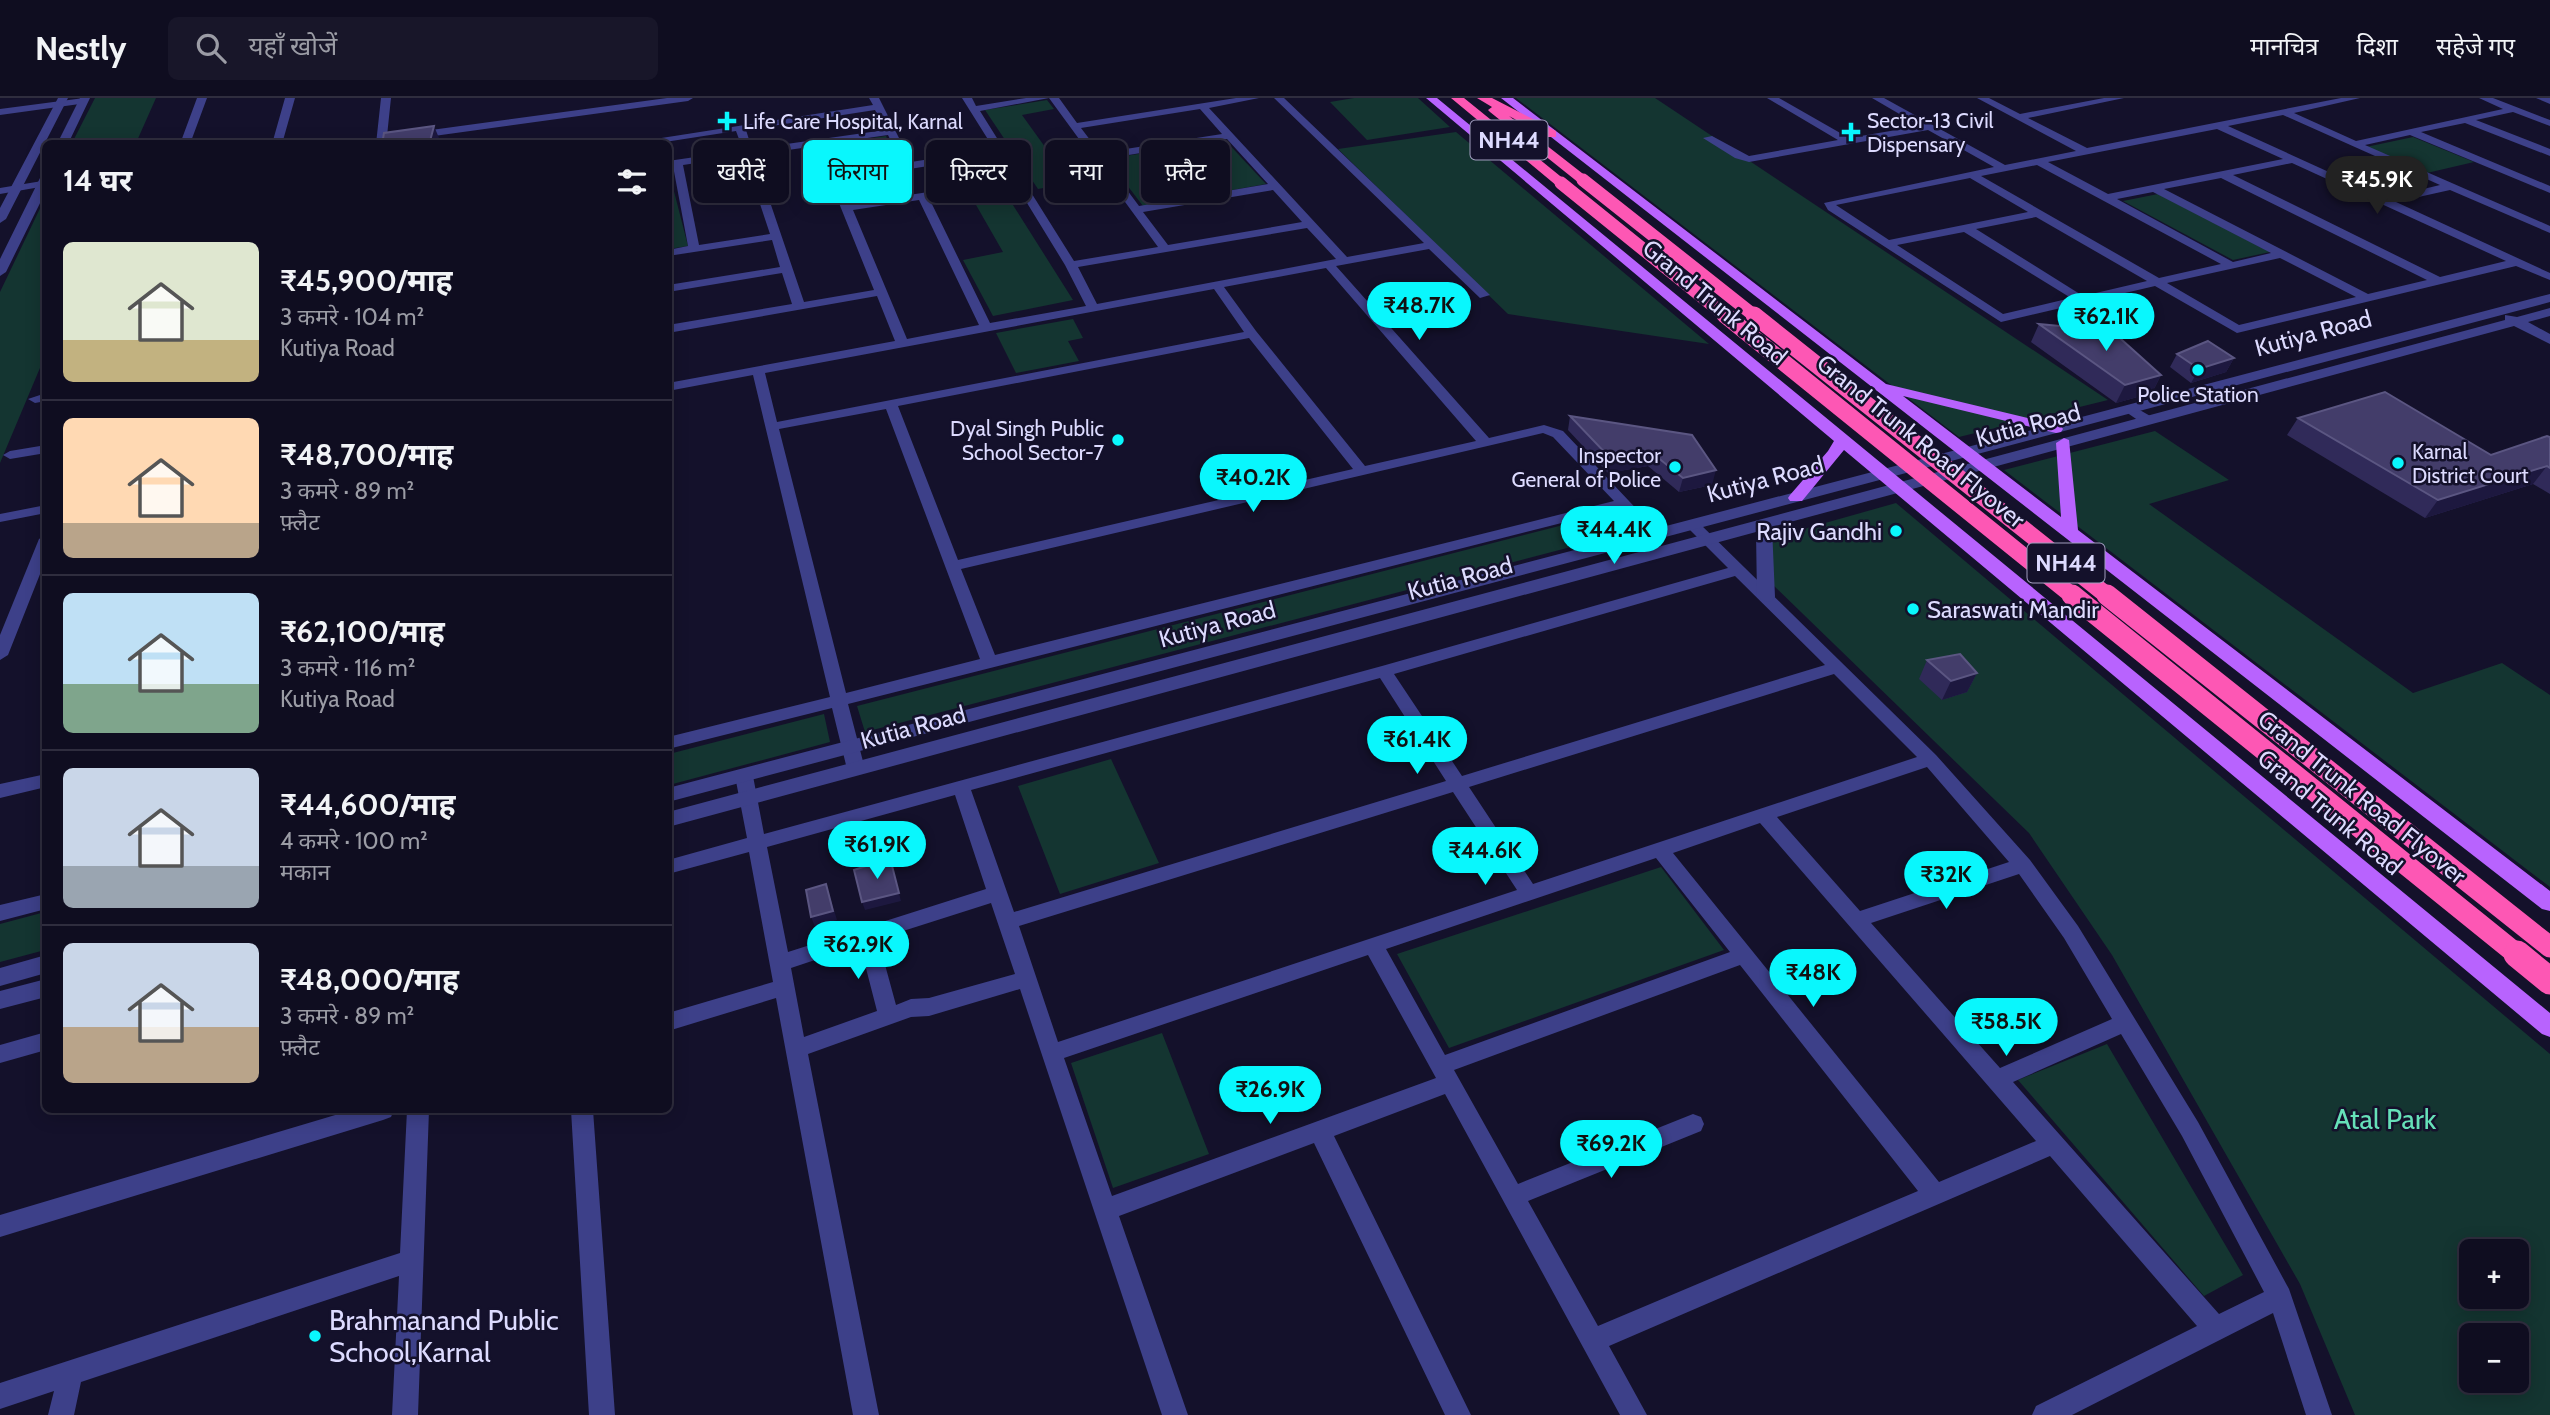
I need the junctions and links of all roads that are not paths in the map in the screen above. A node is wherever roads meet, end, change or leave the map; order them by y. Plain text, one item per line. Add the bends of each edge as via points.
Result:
1 (202, 98) edge
2 (290, 98) edge
3 (386, 98) edge
4 (645, 98) edge
5 (688, 98) edge
6 (967, 98) edge
7 (1044, 98) edge
8 (1054, 98) edge
9 (1254, 98) edge
10 (1279, 98) edge
11 (1431, 98) edge
12 (1457, 98) edge
13 (1481, 98) edge
14 (1506, 98) edge
15 (1772, 98) edge
16 (1877, 98) edge
17 (1982, 98) edge
18 (2070, 98) edge
19 (2119, 98) edge
20 (2277, 98) edge
21 (2356, 98) edge
22 (2484, 98) edge
23 (2541, 98) edge
24 (84, 99) edge
25 (61, 101) edge
26 (2550, 102) edge
27 (876, 103) edge
28 (614, 105) junction
29 (2084, 105) junction
30 (1202, 106) junction
31 (973, 109) junction
32 (2302, 109) junction
33 (2514, 110) junction
34 (0, 112) edge
35 (2283, 112) junction
36 (2019, 117) junction
37 (2467, 120) junction
38 (2550, 124) edge
39 (2217, 125) junction
40 (1074, 126) junction
41 (740, 127) junction
42 (1929, 127) junction
43 (891, 132) junction
44 (2412, 132) junction
45 (1552, 134) junction
46 (1230, 136) junction
47 (1708, 138) dead end
48 (381, 139) edge
49 (64, 140) edge
50 (186, 140) edge
51 (278, 140) edge
52 (654, 140) edge
53 (744, 140) edge
54 (834, 140) edge
55 (895, 140) edge
56 (993, 140) edge
57 (1084, 140) edge
58 (1848, 142) junction
59 (2355, 144) junction
60 (1127, 152) edge
61 (2086, 152) junction
62 (2550, 153) edge
63 (2292, 160) junction
64 (693, 161) edge
65 (2038, 161) junction
66 (673, 164) edge
67 (2003, 168) junction
68 (1971, 174) junction
69 (2222, 174) junction
70 (42, 182) edge
71 (42, 185) edge
72 (1275, 186) junction
73 (2451, 186) junction
74 (2154, 188) junction
75 (15, 189) junction
76 (2550, 190) edge
77 (0, 191) edge
78 (926, 195) edge
79 (922, 196) junction
80 (1127, 198) edge
81 (2106, 198) junction
82 (1031, 199) edge
83 (2384, 202) junction
84 (765, 203) edge
85 (845, 203) edge
86 (847, 208) junction
87 (1136, 210) junction
88 (2038, 213) junction
89 (0, 219) edge
90 (1310, 224) junction
91 (1966, 228) junction
92 (2550, 230) edge
93 (776, 236) junction
94 (1887, 244) junction
95 (1432, 245) junction
96 (694, 249) junction
97 (1165, 249) junction
98 (672, 252) edge
99 (2281, 254) junction
100 (1344, 261) junction
101 (2516, 262) junction
102 (1328, 264) junction
103 (1071, 265) junction
104 (2231, 265) junction
105 (787, 269) junction
106 (0, 272) edge
107 (2550, 277) edge
108 (2438, 281) junction
109 (2157, 282) junction
110 (1217, 285) junction
111 (672, 288) edge
112 (881, 292) junction
113 (1484, 295) dead end
114 (2367, 298) junction
115 (2550, 298) edge
116 (2082, 300) junction
117 (799, 306) junction
118 (1093, 307) junction
119 (2550, 312) edge
120 (2514, 317) junction
121 (986, 327) junction
122 (672, 328) edge
123 (2550, 329) edge
124 (1252, 334) junction
125 (2550, 340) edge
126 (902, 343) junction
127 (758, 370) junction
128 (672, 386) edge
129 (1878, 386) junction
130 (891, 404) junction
131 (2131, 409) junction
132 (2147, 420) junction
133 (770, 427) junction
134 (2060, 436) junction
135 (1842, 439) junction
136 (2012, 441) junction
137 (1485, 442) junction
138 (42, 450) edge
139 (2028, 452) junction
140 (1964, 453) junction
141 (10, 455) dead end
142 (1980, 465) junction
143 (1361, 470) junction
144 (1885, 474) junction
145 (1900, 487) junction
146 (1803, 496) junction
147 (1624, 503) junction
148 (1826, 506) junction
149 (42, 510) edge
150 (0, 518) edge
151 (1764, 523) junction
152 (1700, 532) junction
153 (2070, 534) junction
154 (1655, 536) junction
155 (42, 558) edge
156 (952, 566) junction
157 (1738, 570) junction
158 (38, 577) edge
159 (1766, 597) junction
160 (0, 655) edge
161 (989, 662) junction
162 (1838, 667) junction
163 (1384, 671) junction
164 (838, 700) junction
165 (672, 742) edge
166 (850, 748) junction
167 (1930, 759) junction
168 (856, 769) junction
169 (744, 776) junction
170 (42, 781) edge
171 (1457, 785) junction
172 (961, 786) junction
173 (0, 791) edge
174 (672, 794) edge
175 (748, 799) junction
176 (1764, 815) junction
177 (672, 819) edge
178 (756, 842) junction
179 (1660, 849) junction
180 (2023, 865) junction
181 (672, 866) edge
182 (997, 893) junction
183 (1529, 893) junction
184 (42, 902) edge
185 (2550, 903) edge
186 (0, 913) edge
187 (1856, 920) junction
188 (1007, 922) junction
189 (867, 935) junction
190 (1373, 945) junction
191 (2550, 947) edge
192 (1744, 955) junction
193 (780, 963) junction
194 (42, 965) edge
195 (0, 977) edge
196 (1027, 979) junction
197 (2550, 981) edge
198 (784, 987) junction
199 (42, 989) edge
200 (0, 1000) edge
201 (889, 1016) junction
202 (672, 1021) edge
203 (2127, 1022) junction
204 (2550, 1027) edge
205 (42, 1042) edge
206 (797, 1049) junction
207 (1052, 1053) junction
208 (0, 1054) edge
209 (1445, 1075) junction
210 (1997, 1079) junction
211 (373, 1113) edge
212 (418, 1113) edge
213 (582, 1113) edge
214 (1693, 1124) dead end
215 (1320, 1131) junction
216 (2054, 1144) junction
217 (1935, 1195) junction
218 (1513, 1196) junction
219 (1105, 1210) junction
220 (0, 1226) edge
221 (411, 1261) junction
222 (2280, 1297) junction
223 (2216, 1329) junction
224 (1592, 1341) junction
225 (70, 1373) junction
226 (0, 1396) edge
227 (61, 1415) edge
228 (405, 1415) edge
229 (602, 1415) edge
230 (866, 1415) edge
231 (1175, 1415) edge
232 (1458, 1415) edge
233 (1634, 1415) edge
234 (2045, 1415) edge
235 (2319, 1415) edge

1 - 50 street
2 - 51 street
3 - 48 street
4 - 28 street
5 - 28 street
6 - 31 street
7 - 31 street
8 - 40 street
9 - 30 street
10 - 95 street
11 - 135 main road, Grand Trunk Road
12 - 197 highway, Grand Trunk Road Flyover / NH44, bridge
13 - 45 highway
13 - 191 highway, Grand Trunk Road Flyover / NH44, bridge
14 - 45 main road, Grand Trunk Road
15 - 58 street
16 - 42 street
17 - 36 street
18 - 29 street
19 - 29 street
20 - 32 street
21 - 32 street
22 - 33 street
23 - 26 street
24 - 25 street
24 - 49 street
25 - 34 street
25 - 75 street
27 - 41 street
27 - 43 street
28 - 48 street
29 - 36 street
30 - 40 street
30 - 46 street
31 - 56 street
32 - 35 street
33 - 37 street
33 - 38 street
35 - 39 street
35 - 59 street
36 - 61 street
37 - 44 street
37 - 62 street
39 - 61 street
39 - 63 street
40 - 57 street
41 - 52 street
41 - 53 street
42 - 58 street
42 - 67 street
43 - 54 street
43 - 55 street
44 - 59 street
44 - 76 street
45 - 129 main road, Grand Trunk Road
46 - 60 street
46 - 72 street
47 - 58 street via 1749,159
59 - 73 street
61 - 65 street
63 - 69 street
63 - 83 street
64 - 66 street
65 - 67 street
65 - 81 street
66 - 96 street
67 - 68 street
68 - 88 street
68 - 94 street via 1829,203
69 - 74 street
69 - 108 street
70 - 75 street
71 - 106 street
72 - 87 street
72 - 90 street
73 - 83 street
73 - 92 street
74 - 81 street
74 - 99 street
75 - 77 street
75 - 89 street
78 - 79 street
79 - 86 street
79 - 121 street
80 - 87 street
81 - 104 street
82 - 103 street
83 - 101 street
84 - 93 street
85 - 86 street
86 - 112 street
87 - 97 street
88 - 91 street
88 - 109 street
90 - 97 street
90 - 100 street
91 - 94 street
91 - 116 street
93 - 96 street
93 - 105 street
94 - 116 street via 2001,318
95 - 100 street
95 - 113 street
96 - 98 street
97 - 103 street
99 - 104 street
99 - 114 street
100 - 102 street
101 - 107 street
101 - 108 street
102 - 110 street
102 - 137 street
103 - 118 street
104 - 109 street
105 - 111 street
105 - 117 street
108 - 114 street
109 - 114 street via 2237,329
109 - 116 street
110 - 118 street
110 - 124 street
112 - 117 street
112 - 126 street
115 - 120 street, Kutiya Road
117 - 122 street
118 - 121 street
119 - 120 street, Kutia Road
120 - 123 street
120 - 125 street
120 - 131 street, Kutiya Road
120 - 132 street, Kutia Road
121 - 126 street
124 - 130 street
124 - 143 street
126 - 127 street
127 - 128 street
127 - 133 street
129 - 134 main road
129 - 140 main road, Grand Trunk Road
130 - 133 street
130 - 156 street
131 - 132 street
131 - 134 street, Kutiya Road
132 - 134 street, Kutia Road
133 - 164 street
134 - 136 street, Kutiya Road
134 - 139 street, Kutia Road
134 - 153 main road
135 - 144 main road, Grand Trunk Road
135 - 146 main road
136 - 139 street
136 - 140 street, Kutiya Road
137 - 143 street
137 - 147 street via 1551,430
138 - 141 street
139 - 142 street, Kutia Road
140 - 142 main road, Grand Trunk Road
140 - 144 street, Kutiya Road
142 - 145 street, Kutia Road
142 - 153 main road, Grand Trunk Road
143 - 156 street
144 - 145 main road, Grand Trunk Road
144 - 146 street, Kutiya Road
145 - 148 street, Kutia Road
145 - 204 main road, Grand Trunk Road
146 - 148 street
146 - 152 street, Kutiya Road
147 - 154 street
147 - 161 street
148 - 151 street, Kutia Road
149 - 150 street
151 - 152 street, Kutia Road
151 - 159 street
152 - 154 street, Kutiya Road
152 - 157 street
152 - 168 street, Kutia Road
153 - 185 main road, Grand Trunk Road
154 - 166 street, Kutiya Road
155 - 158 street
156 - 161 street
157 - 159 street
157 - 163 street
158 - 160 street
159 - 162 street
161 - 164 street
162 - 167 street
162 - 171 street
163 - 171 street
163 - 172 street
164 - 165 street
164 - 166 street
166 - 168 street
166 - 169 street, Kutiya Road
167 - 176 street
167 - 180 street
168 - 175 street, Kutia Road
169 - 174 street, Kutiya Road
169 - 175 street
170 - 173 street
171 - 183 street
171 - 188 street
172 - 178 street
172 - 182 street
175 - 177 street, Kutia Road
175 - 178 street
176 - 179 street
176 - 187 street
178 - 181 street
178 - 193 street
179 - 183 street
179 - 192 street
180 - 187 street
180 - 203 street
182 - 188 street
182 - 189 street
183 - 190 street
184 - 186 street
187 - 210 street
188 - 196 street
189 - 193 street
189 - 201 street
190 - 207 street
190 - 209 street
192 - 209 street
192 - 217 street
193 - 198 street
194 - 195 street
196 - 201 street
196 - 207 street
198 - 202 street
198 - 206 street
199 - 200 street
201 - 206 street
203 - 210 street
203 - 222 street
205 - 208 street
206 - 230 street
207 - 219 street
209 - 215 street
209 - 218 street
210 - 216 street
211 - 220 street
212 - 221 street
213 - 229 street
214 - 218 street
215 - 219 street
215 - 232 street
216 - 217 street
216 - 223 street
217 - 224 street
218 - 224 street
219 - 231 street
221 - 225 street
221 - 228 street
222 - 223 street
222 - 235 street
223 - 234 street
224 - 233 street
225 - 226 street
225 - 227 street

